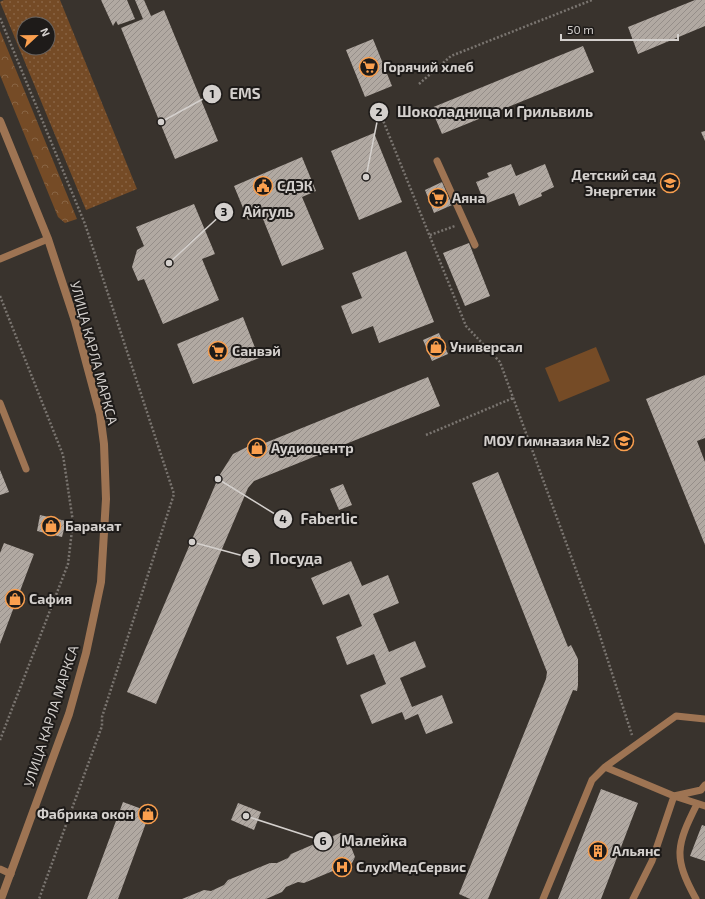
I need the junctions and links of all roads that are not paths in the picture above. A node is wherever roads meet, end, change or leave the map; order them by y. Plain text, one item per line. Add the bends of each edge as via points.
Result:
1 (0, 121) edge
2 (437, 161) dead end
3 (48, 239) junction
4 (476, 245) dead end
5 (0, 259) edge
6 (0, 403) edge
7 (26, 469) dead end
8 (705, 719) edge
9 (605, 767) junction
10 (705, 785) edge
11 (674, 796) junction
12 (697, 804) junction
13 (705, 806) edge
14 (0, 869) edge
15 (11, 874) junction
16 (1, 899) edge
17 (544, 899) edge
18 (633, 899) edge
19 (696, 899) edge

1 - 3 street, УЛИЦА КАРЛА МАРКСА
2 - 4 lane
3 - 5 lane
3 - 15 street, УЛИЦА КАРЛА МАРКСА via 75,321 100,414 106,499 101,582 86,653 69,714
6 - 7 lane
8 - 9 lane via 676,716
9 - 11 lane
9 - 17 lane via 592,780
10 - 11 lane via 701,790
11 - 12 lane
11 - 18 lane via 652,861
12 - 13 lane
12 - 19 lane via 684,829 679,851 684,876
14 - 15 lane
15 - 16 street, УЛИЦА КАРЛА МАРКСА

